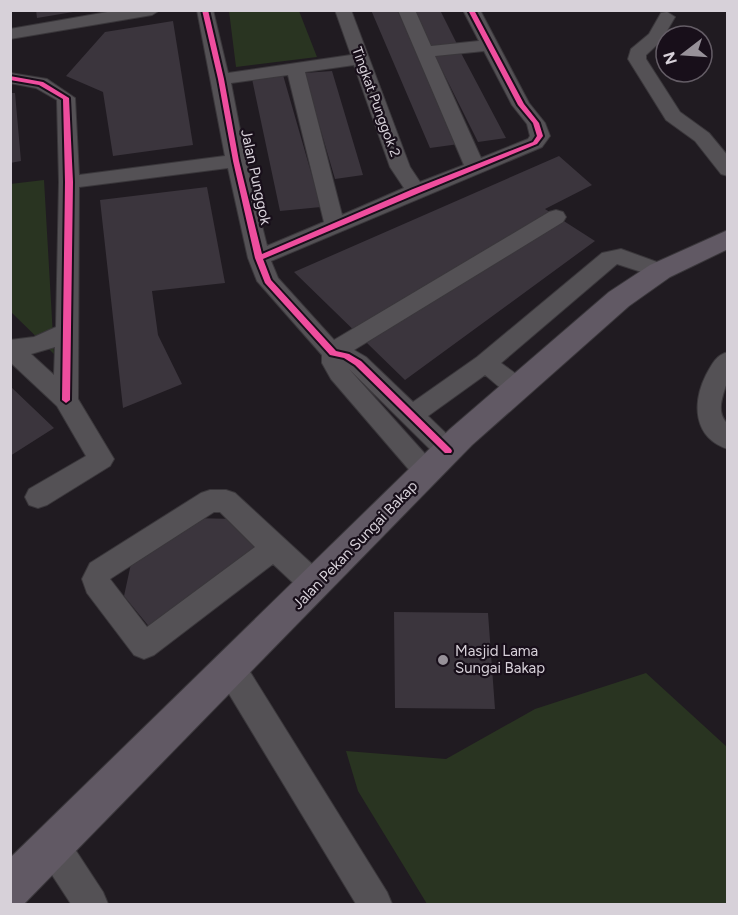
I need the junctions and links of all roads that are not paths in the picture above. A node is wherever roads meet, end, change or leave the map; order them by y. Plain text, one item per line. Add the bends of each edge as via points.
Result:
1 (152, 10) edge
2 (205, 10) edge
3 (343, 10) edge
4 (406, 10) edge
5 (471, 10) edge
6 (667, 16) dead end
7 (10, 34) edge
8 (489, 45) junction
9 (425, 52) junction
10 (361, 59) junction
11 (295, 68) junction
12 (10, 78) edge
13 (221, 79) junction
14 (236, 161) junction
15 (475, 167) junction
16 (728, 170) edge
17 (69, 182) junction
18 (416, 191) junction
19 (556, 217) dead end
20 (335, 226) junction
21 (728, 238) edge
22 (259, 258) junction
23 (660, 271) junction
24 (66, 332) junction
25 (11, 348) edge
26 (332, 352) junction
27 (728, 360) edge
28 (485, 363) junction
29 (518, 388) junction
30 (66, 400) junction
31 (412, 415) junction
32 (728, 439) edge
33 (437, 462) junction
34 (38, 497) dead end
35 (274, 548) junction
36 (315, 585) junction
37 (231, 669) junction
38 (53, 846) junction
39 (10, 888) edge
40 (91, 904) edge
41 (375, 904) edge

1 - 7 street
2 - 13 street, Jalan Punggok
3 - 10 street, Tingkat Punggok 2
4 - 9 street
5 - 8 street
6 - 16 street via 658,36 637,53 637,59 673,116 702,137
8 - 9 street
8 - 15 street via 540,136 535,143
9 - 15 street
10 - 11 street
10 - 18 street, Tingkat Punggok 2 via 400,167
11 - 13 street
11 - 20 street
12 - 17 street via 41,83 66,98
13 - 14 street, Jalan Punggok
14 - 17 street
14 - 22 street, Jalan Punggok
15 - 18 street
17 - 24 street
18 - 20 street
19 - 26 street
20 - 22 street
21 - 23 main road, Jalan Pekan Sungai Bakap
22 - 26 street, Jalan Punggok via 268,281
23 - 28 street via 621,256 610,258
23 - 29 main road, Jalan Pekan Sungai Bakap via 619,299
24 - 25 street via 38,345
24 - 30 street
25 - 30 street
26 - 31 street, Jalan Punggok via 358,363
26 - 33 street, Jalan Punggok via 339,373
27 - 32 street via 720,368 708,408 711,423
28 - 29 street
28 - 31 street
29 - 33 main road, Jalan Pekan Sungai Bakap
30 - 34 street via 101,459
31 - 33 street, Jalan Punggok
33 - 36 main road, Jalan Pekan Sungai Bakap
35 - 35 street via 144,646 96,579 100,572 210,501 226,501
35 - 36 street
36 - 37 main road, Jalan Pekan Sungai Bakap
37 - 38 main road, Jalan Pekan Sungai Bakap
37 - 41 street
38 - 39 main road, Jalan Pekan Sungai Bakap
38 - 40 street

